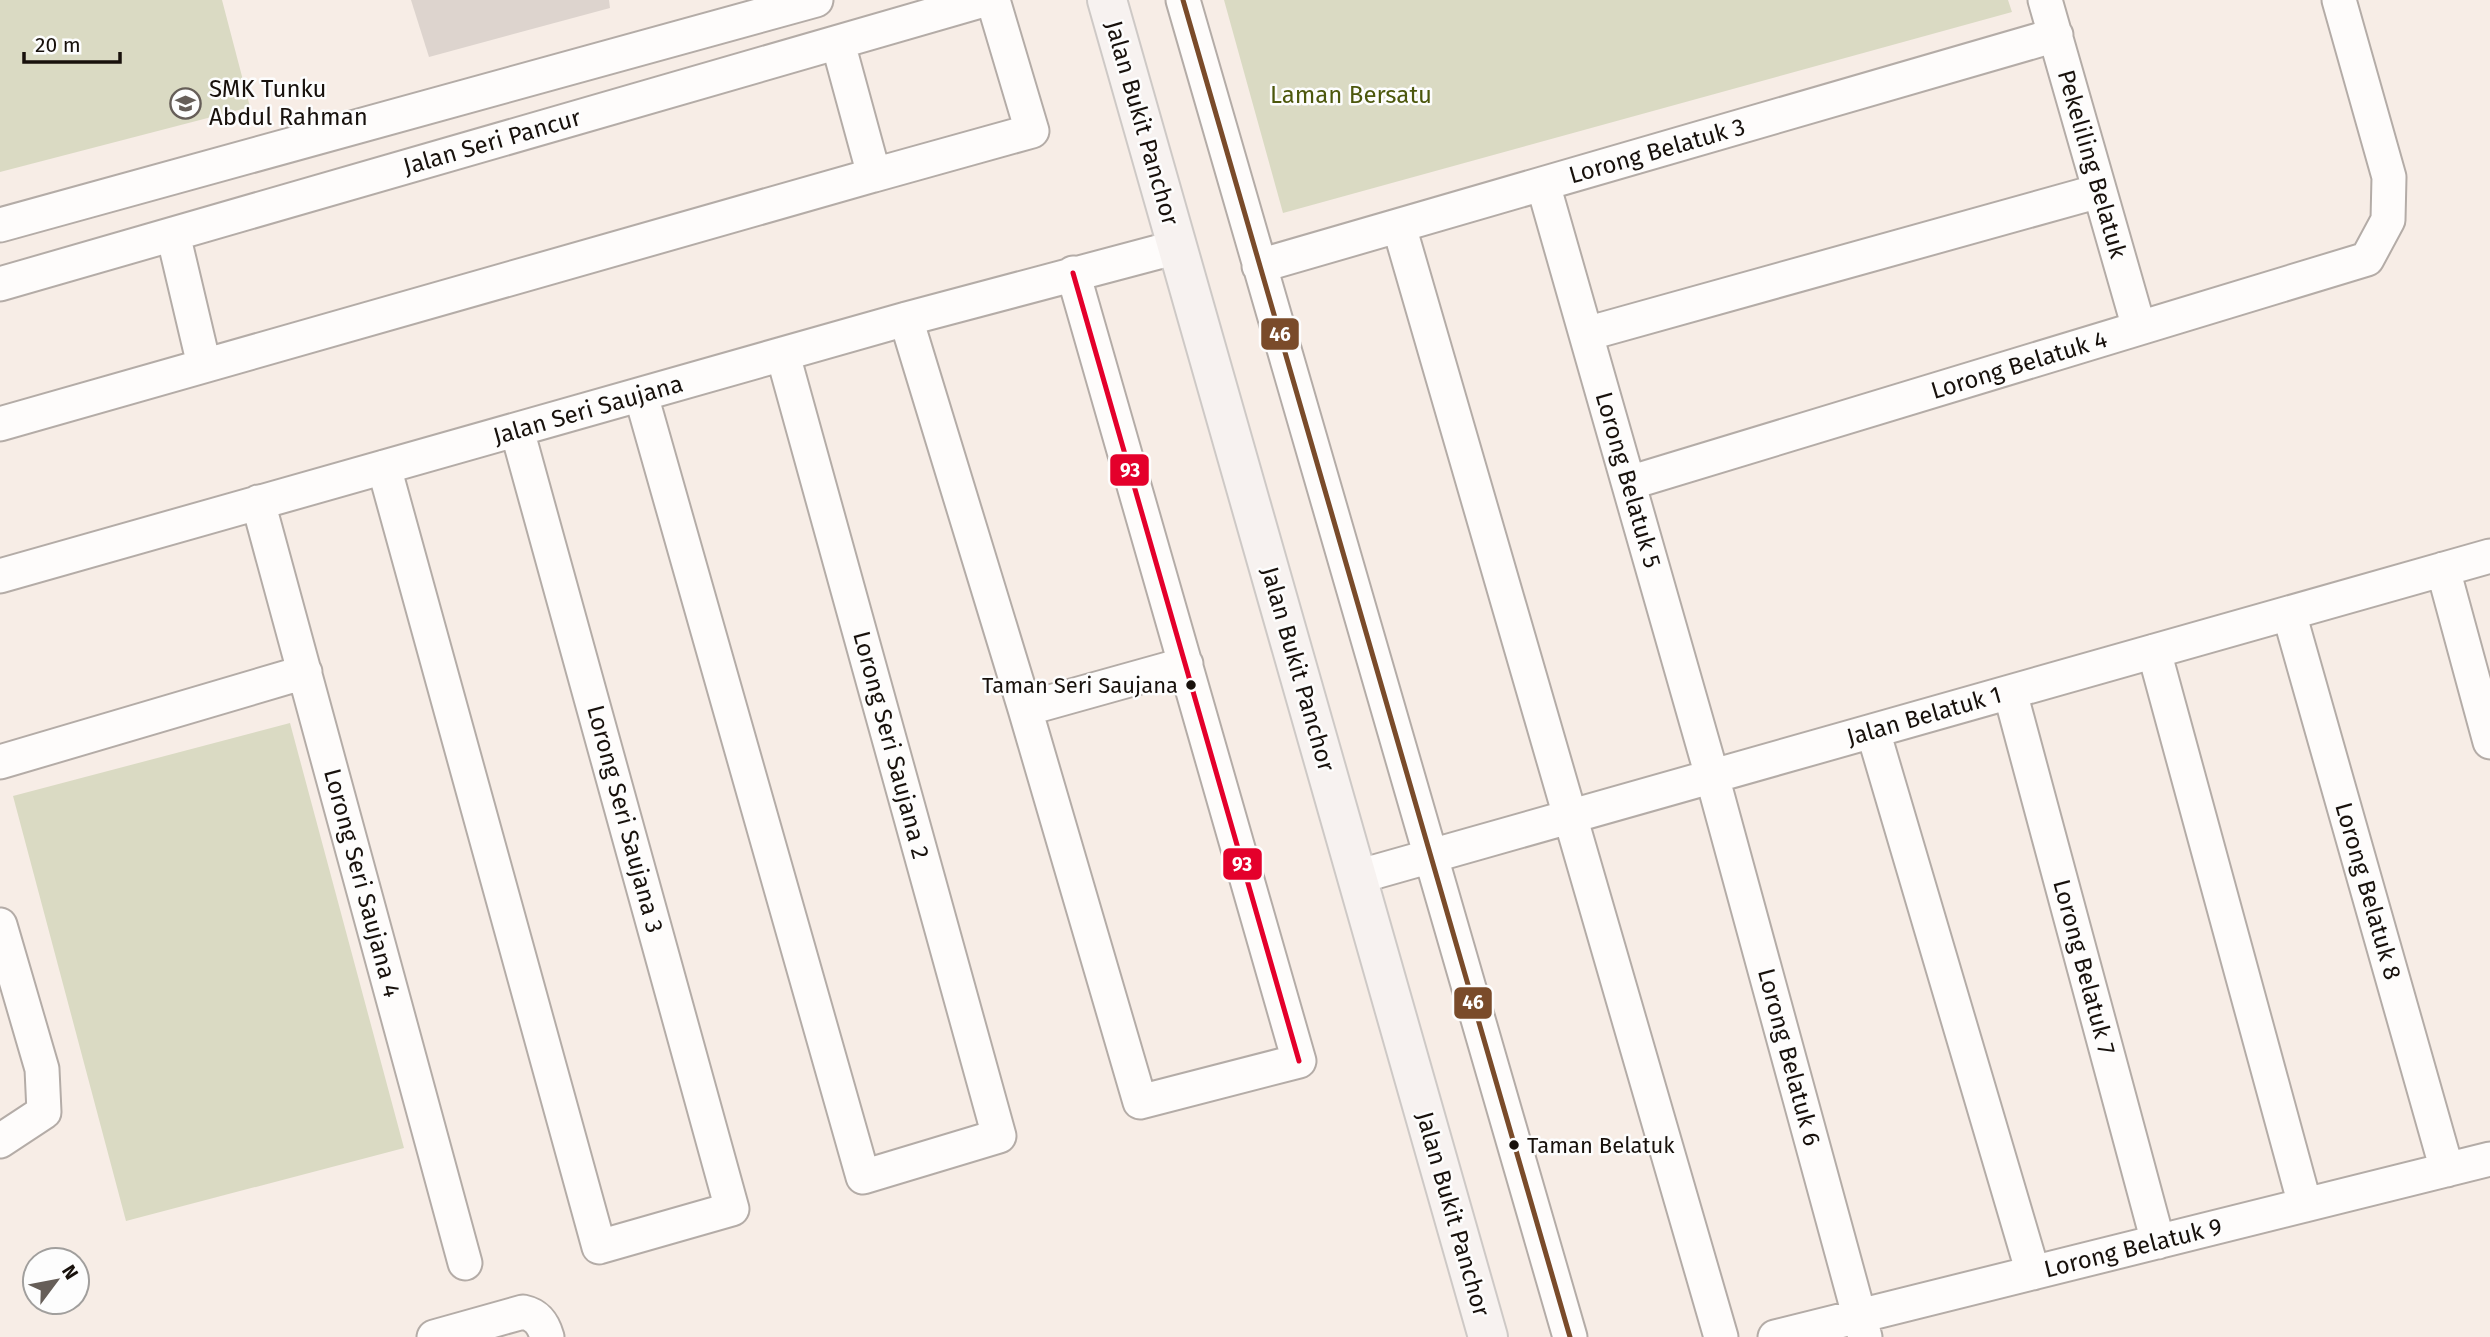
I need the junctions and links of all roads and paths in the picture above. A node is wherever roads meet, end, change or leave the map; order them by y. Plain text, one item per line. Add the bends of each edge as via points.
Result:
1 (816, 0) edge
2 (984, 0) edge
3 (993, 0) edge
4 (1107, 0) edge
5 (1183, 0) edge
6 (2045, 0) edge
7 (2339, 0) edge
8 (2056, 35) junction
9 (838, 43) junction
10 (874, 175) junction
11 (1543, 184) junction
12 (2099, 191) junction
13 (0, 225) edge
14 (1399, 226) junction
15 (173, 234) junction
16 (1177, 247) junction
17 (1259, 266) junction
18 (1073, 273) junction
19 (0, 284) edge
20 (906, 319) junction
21 (2138, 328) junction
22 (1586, 334) junction
23 (783, 355) junction
24 (204, 365) junction
25 (641, 395) junction
26 (0, 424) edge
27 (517, 430) junction
28 (384, 467) junction
29 (1629, 483) junction
30 (258, 502) junction
31 (2490, 556) edge
32 (2443, 569) junction
33 (0, 576) edge
34 (2290, 613) junction
35 (2154, 651) junction
36 (1186, 664) junction
37 (305, 672) junction
38 (2010, 692) junction
39 (1025, 709) junction
40 (1873, 731) junction
41 (2490, 742) edge
42 (0, 762) edge
43 (1712, 776) junction
44 (1570, 816) junction
45 (1431, 856) junction
46 (1357, 877) junction
47 (0, 925) edge
48 (0, 1141) edge
49 (2490, 1159) edge
50 (2447, 1170) junction
51 (2305, 1205) junction
52 (2158, 1242) junction
53 (465, 1264) dead end
54 (2033, 1273) junction
55 (1863, 1327) edge
56 (546, 1334) edge
57 (434, 1337) edge
58 (1488, 1337) edge
59 (1570, 1337) edge
60 (1721, 1337) edge
61 (1775, 1337) edge

1 - 13 street
2 - 9 street, Jalan Seri Pancur
3 - 10 street via 1032,131
4 - 16 main road, Jalan Bukit Panchor
5 - 17 street
6 - 8 street, Pekeliling Belatuk
7 - 21 street, Lorong Belatuk 4 via 2389,177 2388,220 2367,259
8 - 11 street, Lorong Belatuk 3
8 - 12 street, Pekeliling Belatuk
9 - 10 street
9 - 15 street, Jalan Seri Pancur
10 - 24 street
11 - 14 street, Lorong Belatuk 3
11 - 22 street, Lorong Belatuk 5
12 - 21 street, Pekeliling Belatuk
12 - 22 street
14 - 17 street, Lorong Belatuk 3
14 - 44 street
15 - 19 street, Jalan Seri Pancur
15 - 24 street
16 - 18 street, Jalan Seri Saujana
16 - 46 main road, Jalan Bukit Panchor
17 - 45 street
18 - 20 street, Jalan Seri Saujana
18 - 36 street
20 - 23 street, Jalan Seri Saujana
20 - 39 street
21 - 29 street, Lorong Belatuk 4
22 - 29 street, Lorong Belatuk 5
23 - 25 street, Jalan Seri Saujana
23 - 25 street, Lorong Seri Saujana 2 via 999,1136 863,1177
24 - 26 street
25 - 27 street, Jalan Seri Saujana
27 - 28 street, Jalan Seri Saujana
27 - 28 street, Lorong Seri Saujana 3 via 732,1209 599,1247
28 - 30 street, Jalan Seri Saujana
29 - 43 street, Lorong Belatuk 5
30 - 33 street, Jalan Seri Saujana
30 - 37 street, Lorong Seri Saujana 4
31 - 32 street, Jalan Belatuk 1
32 - 34 street, Jalan Belatuk 1
32 - 41 street
34 - 35 street, Jalan Belatuk 1
34 - 50 street, Lorong Belatuk 8
35 - 38 street, Jalan Belatuk 1
35 - 51 street
36 - 39 street
36 - 39 street via 1299,1061 1140,1102
37 - 42 street
37 - 53 street, Lorong Seri Saujana 4
38 - 40 street, Jalan Belatuk 1
38 - 52 street, Lorong Belatuk 7
40 - 43 street, Jalan Belatuk 1
40 - 54 street
43 - 44 street, Jalan Belatuk 1
43 - 55 street, Lorong Belatuk 6
44 - 45 street, Jalan Belatuk 1
44 - 60 street
45 - 46 street, Jalan Belatuk 1
45 - 59 street
46 - 58 main road, Jalan Bukit Panchor
47 - 48 street via 42,1069 44,1112
49 - 50 street, Lorong Belatuk 9
50 - 51 street, Lorong Belatuk 9
51 - 52 street, Lorong Belatuk 9
52 - 54 street, Lorong Belatuk 9
54 - 55 street, Lorong Belatuk 9
55 - 61 street, Lorong Belatuk 9
56 - 57 street via 540,1321 523,1312

